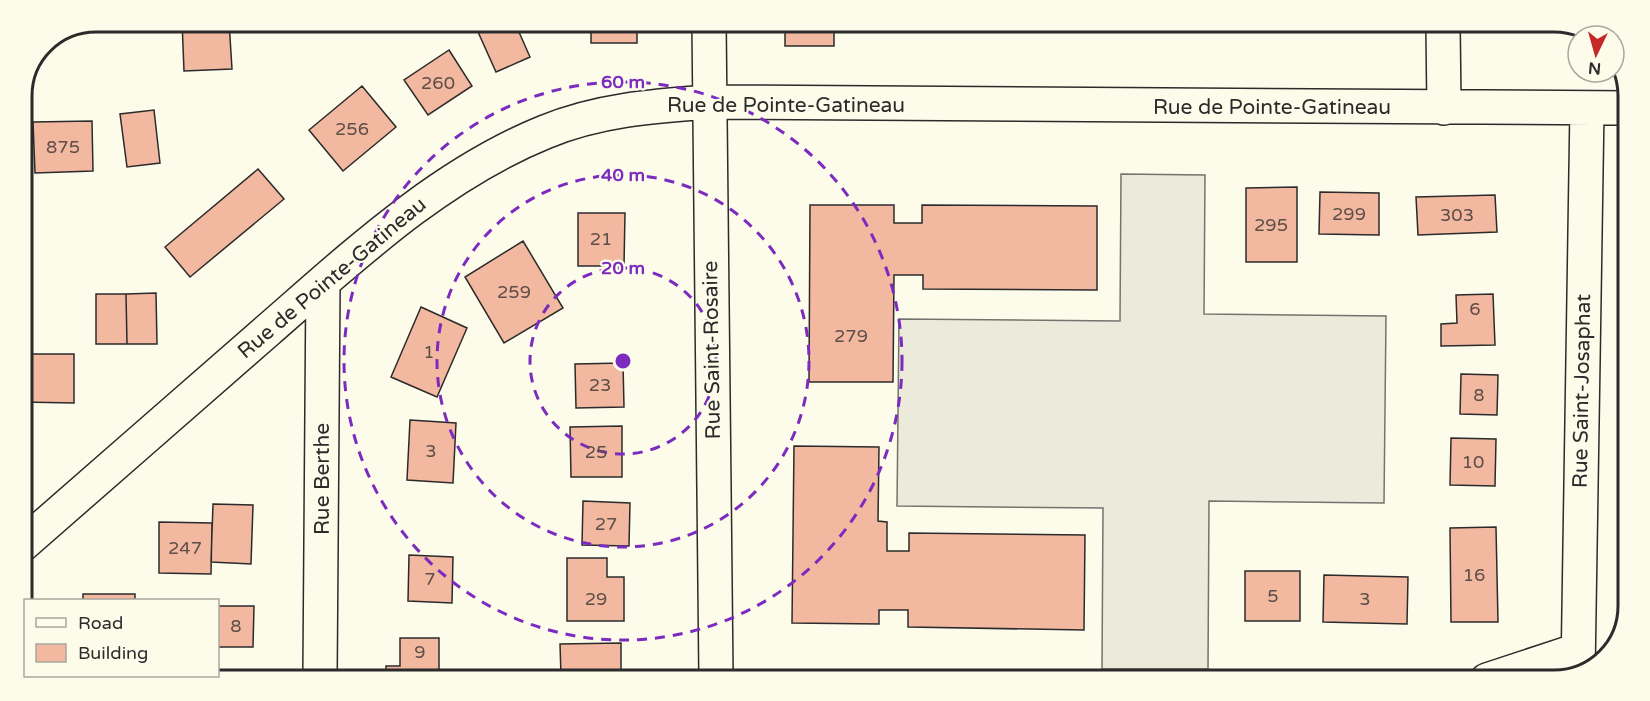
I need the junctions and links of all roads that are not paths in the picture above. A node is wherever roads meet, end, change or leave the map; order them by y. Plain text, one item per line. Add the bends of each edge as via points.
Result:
1 (709, 32) edge
2 (1443, 32) edge
3 (709, 102) junction
4 (1444, 108) junction
5 (1587, 108) junction
6 (1618, 108) edge
7 (323, 282) junction
8 (32, 536) edge
9 (1578, 662) edge
10 (320, 669) edge
11 (716, 669) edge
12 (1543, 669) edge

1 - 3 street, Rue Saint-Rosaire
2 - 4 street
3 - 4 street, Rue de Pointe-Gatineau
3 - 7 street, Rue de Pointe-Gatineau via 630,109 586,117 545,131 467,171 427,198
3 - 11 street, Rue Saint-Rosaire
4 - 5 street, Rue de Pointe-Gatineau
5 - 6 street, Rue de Pointe-Gatineau
5 - 9 street, Rue Saint-Josaphat
7 - 8 street, Rue de Pointe-Gatineau
7 - 10 street, Rue Berthe
9 - 12 street

